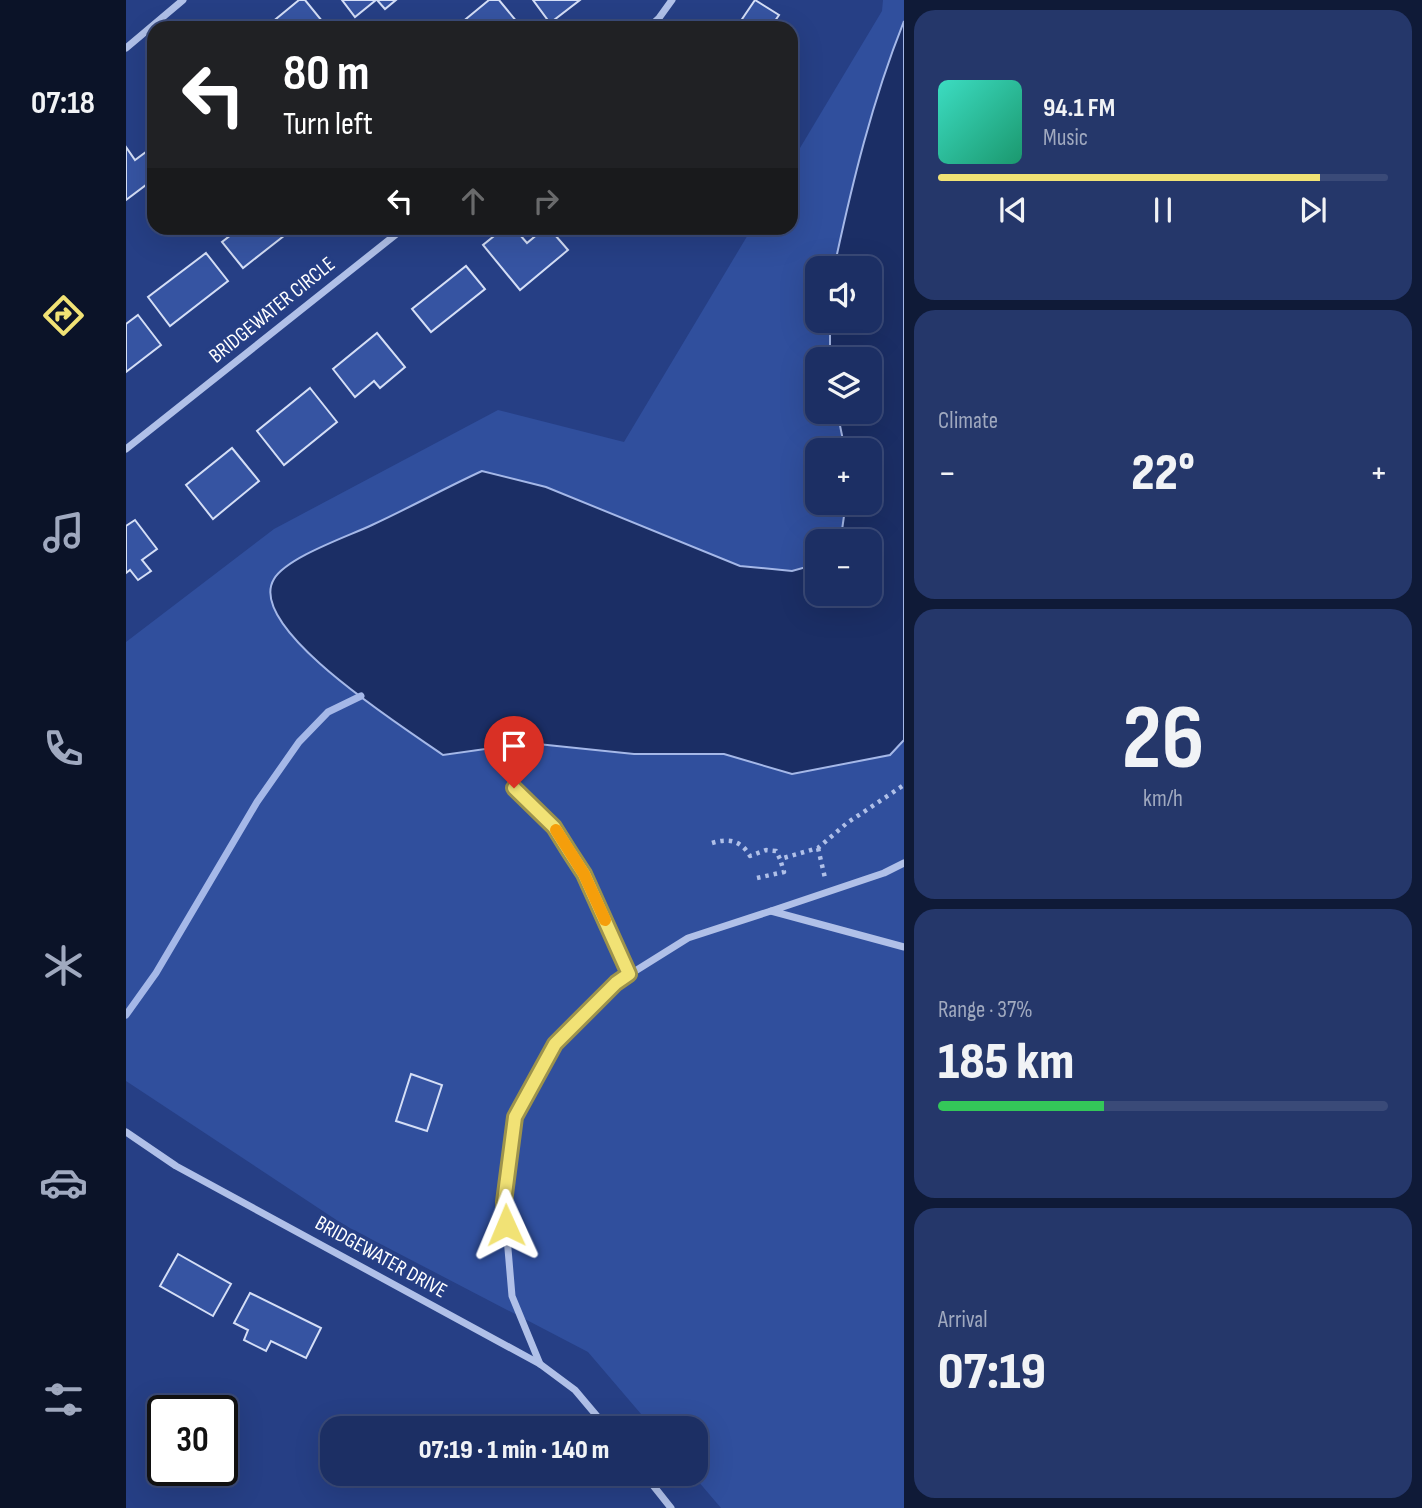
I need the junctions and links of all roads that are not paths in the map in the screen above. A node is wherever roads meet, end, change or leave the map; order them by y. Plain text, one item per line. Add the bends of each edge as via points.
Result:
1 (183, 0) edge
2 (671, 0) edge
3 (158, 21) edge
4 (656, 21) edge
5 (147, 30) edge
6 (126, 48) edge
7 (395, 235) edge
8 (126, 449) edge
9 (514, 788) dead end
10 (904, 863) edge
11 (771, 911) junction
12 (904, 947) edge
13 (629, 974) junction
14 (126, 1132) edge
15 (540, 1364) junction
16 (597, 1416) edge
17 (654, 1486) edge
18 (671, 1508) edge

1 - 3 street
2 - 4 street
5 - 6 street
7 - 8 street, BRIDGEWATER CIRCLE
9 - 13 lane via 554,827 584,874
10 - 11 street
11 - 12 street
11 - 13 street via 688,938
13 - 15 street via 555,1044 515,1117 504,1202 512,1296
14 - 15 street, BRIDGEWATER DRIVE via 176,1166
15 - 16 street, BRIDGEWATER DRIVE via 575,1390
17 - 18 street

